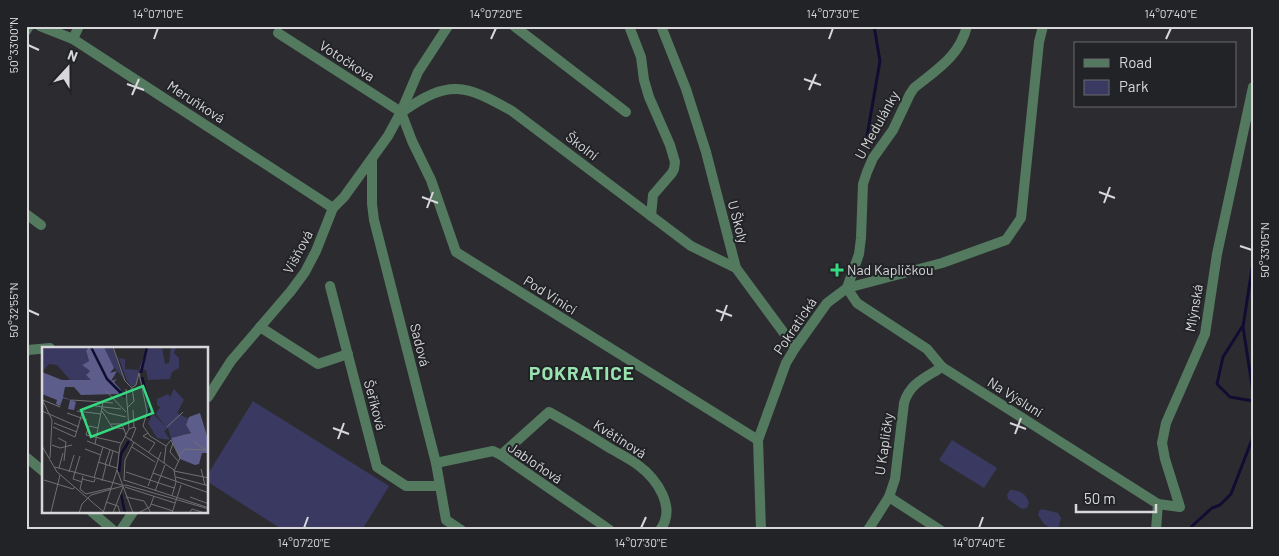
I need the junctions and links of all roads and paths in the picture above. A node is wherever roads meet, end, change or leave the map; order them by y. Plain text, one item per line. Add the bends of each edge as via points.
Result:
1 (29, 26) edge
2 (40, 26) edge
3 (79, 26) edge
4 (448, 26) edge
5 (514, 26) edge
6 (629, 26) edge
7 (662, 26) edge
8 (966, 26) edge
9 (1043, 26) edge
10 (26, 31) edge
11 (278, 33) dead end
12 (73, 39) junction
13 (1253, 87) edge
14 (401, 112) junction
15 (626, 112) dead end
16 (372, 159) junction
17 (333, 208) junction
18 (26, 214) edge
19 (651, 216) junction
20 (41, 225) dead end
21 (736, 268) junction
22 (330, 286) dead end
23 (847, 288) junction
24 (260, 327) junction
25 (42, 348) edge
26 (795, 348) junction
27 (26, 352) edge
28 (348, 354) junction
29 (942, 367) junction
30 (209, 395) edge
31 (758, 440) junction
32 (501, 455) junction
33 (26, 457) edge
34 (436, 463) junction
35 (42, 470) edge
36 (439, 486) junction
37 (889, 497) junction
38 (1158, 504) junction
39 (94, 514) edge
40 (132, 514) edge
41 (113, 530) edge
42 (121, 530) edge
43 (461, 530) edge
44 (610, 530) edge
45 (660, 530) edge
46 (761, 530) edge
47 (868, 530) edge
48 (940, 530) edge
49 (1156, 530) edge

1 - 10 street
2 - 12 street, Meruňková
3 - 12 street
4 - 14 street, Višňová via 418,72
5 - 15 street
6 - 19 street via 641,57 648,97 675,162 672,173 653,195
7 - 21 street, U Školy via 706,152
8 - 23 street, U Medulánky via 961,44 951,58 914,88 893,130 873,158 863,184 860,254
9 - 23 street, Pokratická via 1038,42 1021,218 1006,240 942,263
11 - 14 street, Votočkova
12 - 17 street, Meruňková
13 - 38 street, Mlýnská via 1217,254 1205,334 1166,423 1162,443 1180,507
14 - 16 street, Višňová
14 - 19 street, Školní via 437,91 460,89 473,92 512,111
14 - 31 street, Pod Vinicí via 431,180 456,252
16 - 17 street, Višňová
16 - 34 street, Sadová via 374,220
17 - 24 street, Višňová via 305,272
18 - 20 street
19 - 21 street, Školní via 691,246
21 - 26 street, U Školy
22 - 28 street, Šeříková
23 - 26 street, Pokratická via 827,303
23 - 29 street, Na Výsluní via 857,303 927,349
24 - 28 street via 318,364
24 - 30 street, Višňová via 231,361
25 - 27 street
26 - 31 street, Pokratická via 782,373
28 - 36 street, Šeříková via 377,467 406,486
29 - 37 street, U Kapličky via 910,388 904,403 895,478
29 - 38 street, Na Výsluní
31 - 46 street, Pokratická
32 - 34 street, Jabloňová via 492,452
32 - 44 street, Jabloňová
32 - 45 street, Květinová via 549,412 638,465 656,483 668,512
33 - 35 street
34 - 36 street, Sadová
36 - 43 street, Sadová via 446,520
37 - 47 street, U Kapličky
37 - 48 street
38 - 49 street
39 - 41 street
40 - 42 street

